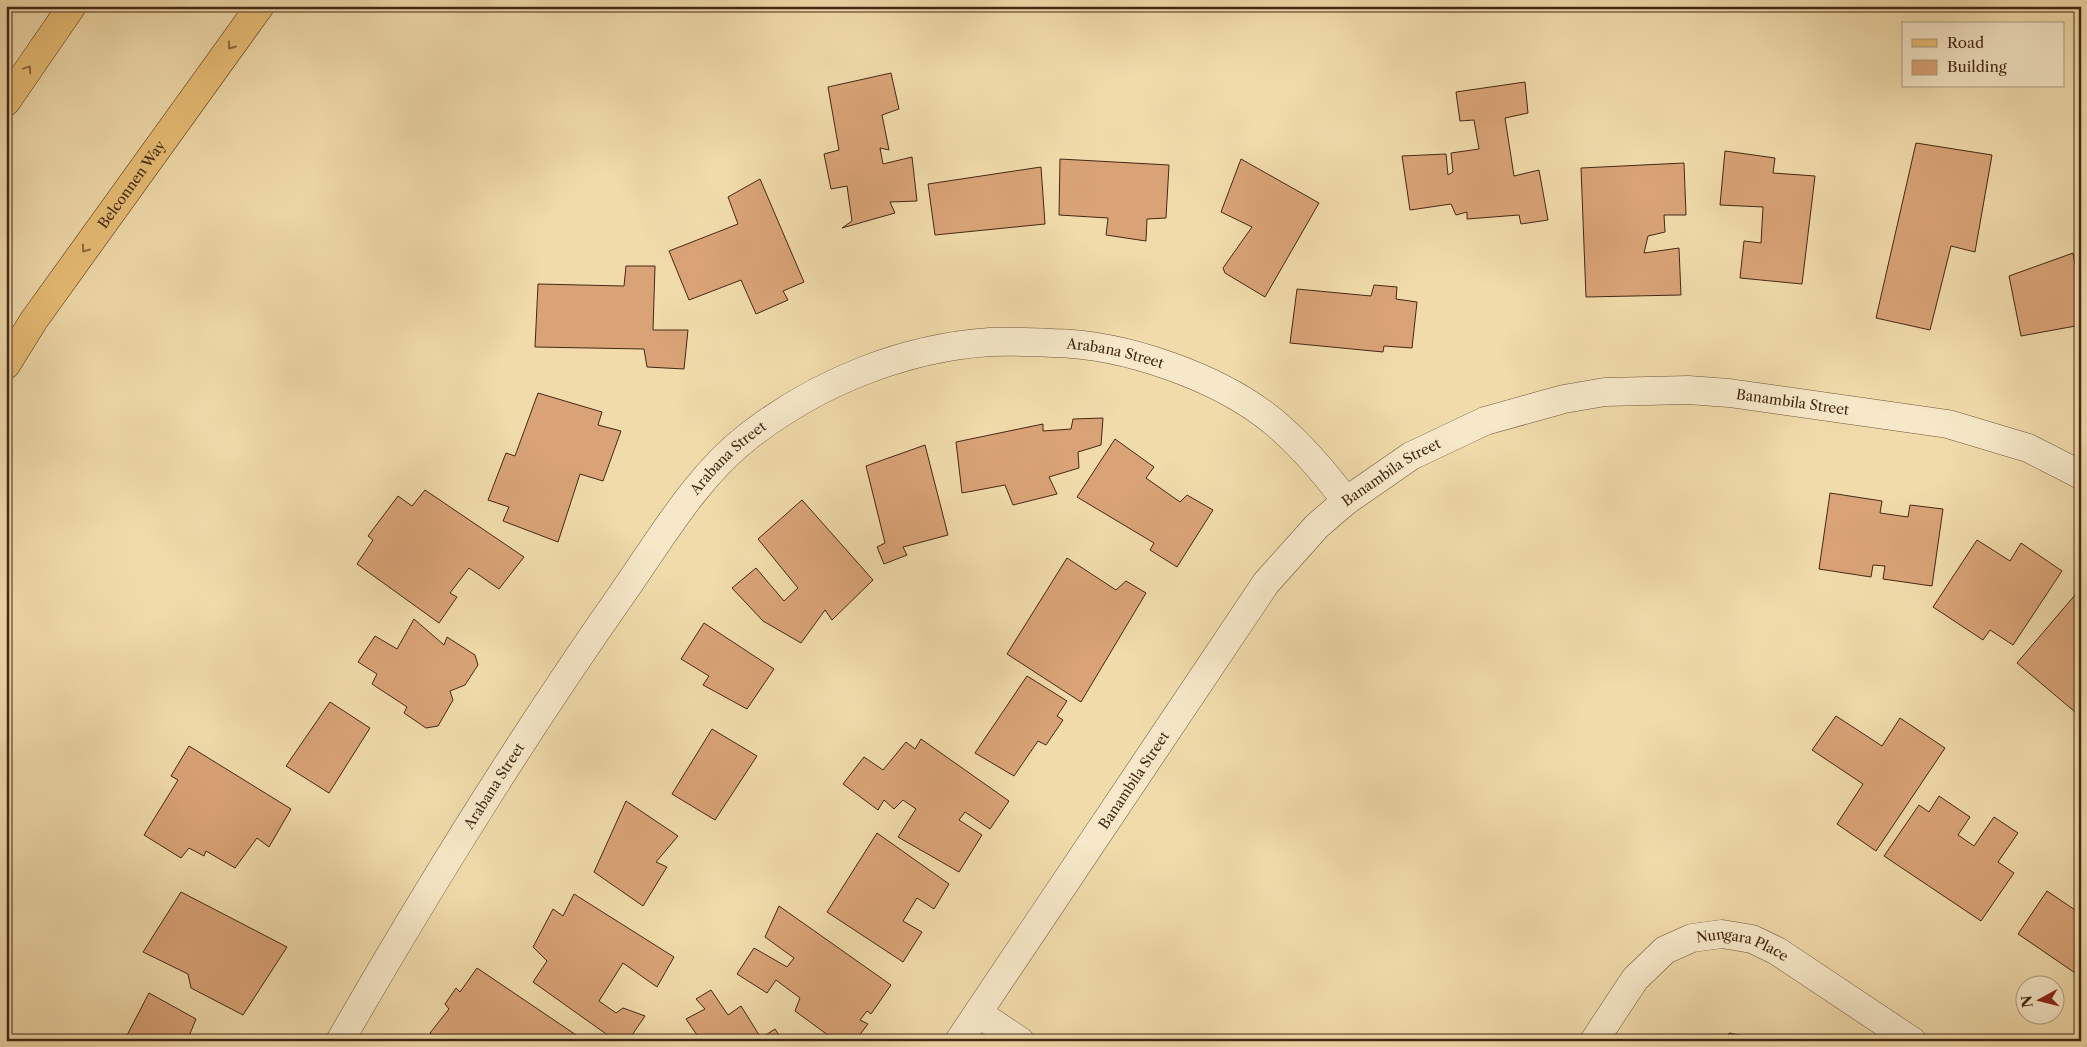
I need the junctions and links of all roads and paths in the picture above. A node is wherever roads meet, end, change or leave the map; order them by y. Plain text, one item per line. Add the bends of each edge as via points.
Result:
1 (72, 6) edge
2 (260, 6) edge
3 (6, 102) edge
4 (6, 364) edge
5 (2081, 474) edge
6 (1346, 501) junction
7 (978, 1013) junction
8 (340, 1041) edge
9 (959, 1041) edge
10 (1020, 1041) edge
11 (1594, 1041) edge
12 (1912, 1041) edge

3 -> 1 main road
2 -> 4 main road, Belconnen Way via 34,320
5 - 6 street, Banambila Street via 2028,448 1948,424 1729,393 1688,390 1605,392 1564,399 1485,421 1411,456
6 - 7 street, Banambila Street via 1317,526 1266,583
6 - 8 street, Arabana Street via 1323,469 1274,422 1197,376 1108,348 1060,343 992,342 954,346 878,365 809,395 748,436 696,487 571,668 419,905
7 - 9 street, Banambila Street
7 - 10 street
11 - 12 street, Nungara Place via 1635,979 1665,950 1692,938 1722,934 1752,938 1777,951

